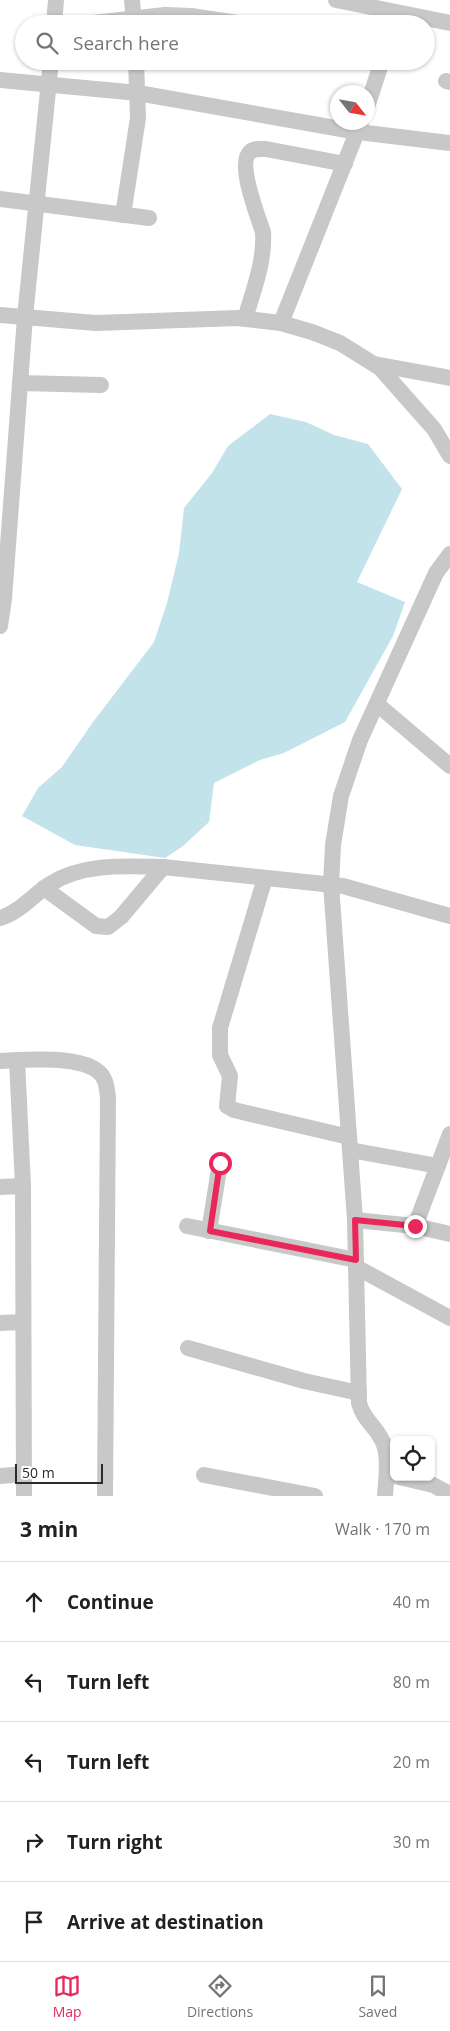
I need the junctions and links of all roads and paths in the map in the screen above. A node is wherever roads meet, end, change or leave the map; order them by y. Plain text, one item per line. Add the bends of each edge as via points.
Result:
1 (56, 0) edge
2 (132, 0) edge
3 (336, 0) edge
4 (399, 12) edge
5 (55, 15) edge
6 (133, 15) edge
7 (413, 15) edge
8 (435, 20) edge
9 (450, 23) edge
10 (50, 70) edge
11 (137, 70) edge
12 (379, 70) edge
13 (0, 80) edge
14 (374, 85) edge
15 (49, 86) junction
16 (138, 93) junction
17 (330, 123) edge
18 (358, 130) edge
19 (375, 130) edge
20 (450, 143) edge
21 (345, 164) junction
22 (0, 199) edge
23 (36, 205) junction
24 (123, 215) junction
25 (149, 218) dead end
26 (0, 315) edge
27 (25, 317) junction
28 (245, 319) junction
29 (281, 323) junction
30 (372, 364) junction
31 (450, 378) edge
32 (20, 384) junction
33 (101, 384) dead end
34 (444, 439) edge
35 (450, 456) edge
36 (450, 554) edge
37 (0, 626) edge
38 (377, 704) junction
39 (450, 766) edge
40 (163, 867) junction
41 (265, 878) junction
42 (331, 884) junction
43 (44, 888) junction
44 (450, 916) edge
45 (0, 918) edge
46 (17, 1060) junction
47 (0, 1061) edge
48 (450, 1134) edge
49 (349, 1143) junction
50 (220, 1163) dead end
51 (438, 1166) junction
52 (22, 1186) junction
53 (0, 1187) edge
54 (355, 1220) junction
55 (188, 1226) dead end
56 (415, 1226) junction
57 (210, 1231) junction
58 (450, 1234) edge
59 (356, 1263) junction
60 (450, 1318) edge
61 (23, 1322) junction
62 (0, 1323) edge
63 (188, 1348) dead end
64 (359, 1393) junction
65 (390, 1466) edge
66 (24, 1474) junction
67 (204, 1475) dead end
68 (0, 1476) edge
69 (391, 1481) edge
70 (415, 1481) edge
71 (450, 1494) edge
72 (24, 1496) edge
73 (105, 1496) edge
74 (315, 1496) edge
75 (385, 1496) edge

1 - 5 street
2 - 6 street
3 - 4 street
4 - 7 street
8 - 9 street
10 - 15 street
11 - 16 street
12 - 14 street
13 - 15 street
15 - 16 street
15 - 23 street
16 - 17 street
16 - 24 street via 138,118
18 - 21 street
19 - 20 street
21 - 28 street via 266,149 250,152 245,169 264,242
21 - 29 street
22 - 23 street
23 - 24 street
23 - 27 street
24 - 25 street
26 - 27 street
27 - 28 street via 96,322
27 - 32 street
28 - 29 street
29 - 30 street via 340,343
30 - 31 street
30 - 34 street via 380,368
32 - 33 street
32 - 37 street
34 - 35 street
36 - 38 street via 436,573
38 - 39 street
38 - 42 street via 360,740 341,796 333,844
40 - 41 street
40 - 43 street via 91,869 61,878
40 - 43 street via 122,917 108,927 96,926
41 - 42 street
41 - 49 street via 220,1028 220,1055 230,1076 227,1106
42 - 44 street
42 - 49 street
43 - 45 street via 14,912
46 - 47 street
46 - 52 street
46 - 73 street via 83,1063 104,1078 107,1090
48 - 51 street
49 - 51 street
49 - 54 street
50 - 57 street
51 - 56 street
52 - 53 street
52 - 61 street
54 - 56 street
54 - 59 street
55 - 57 street
56 - 58 street
57 - 59 street
59 - 60 street
59 - 64 street
61 - 62 street
61 - 66 street
63 - 64 street
64 - 65 street via 361,1411 384,1445
66 - 68 street
66 - 72 street
67 - 74 street
69 - 75 street
70 - 71 street

